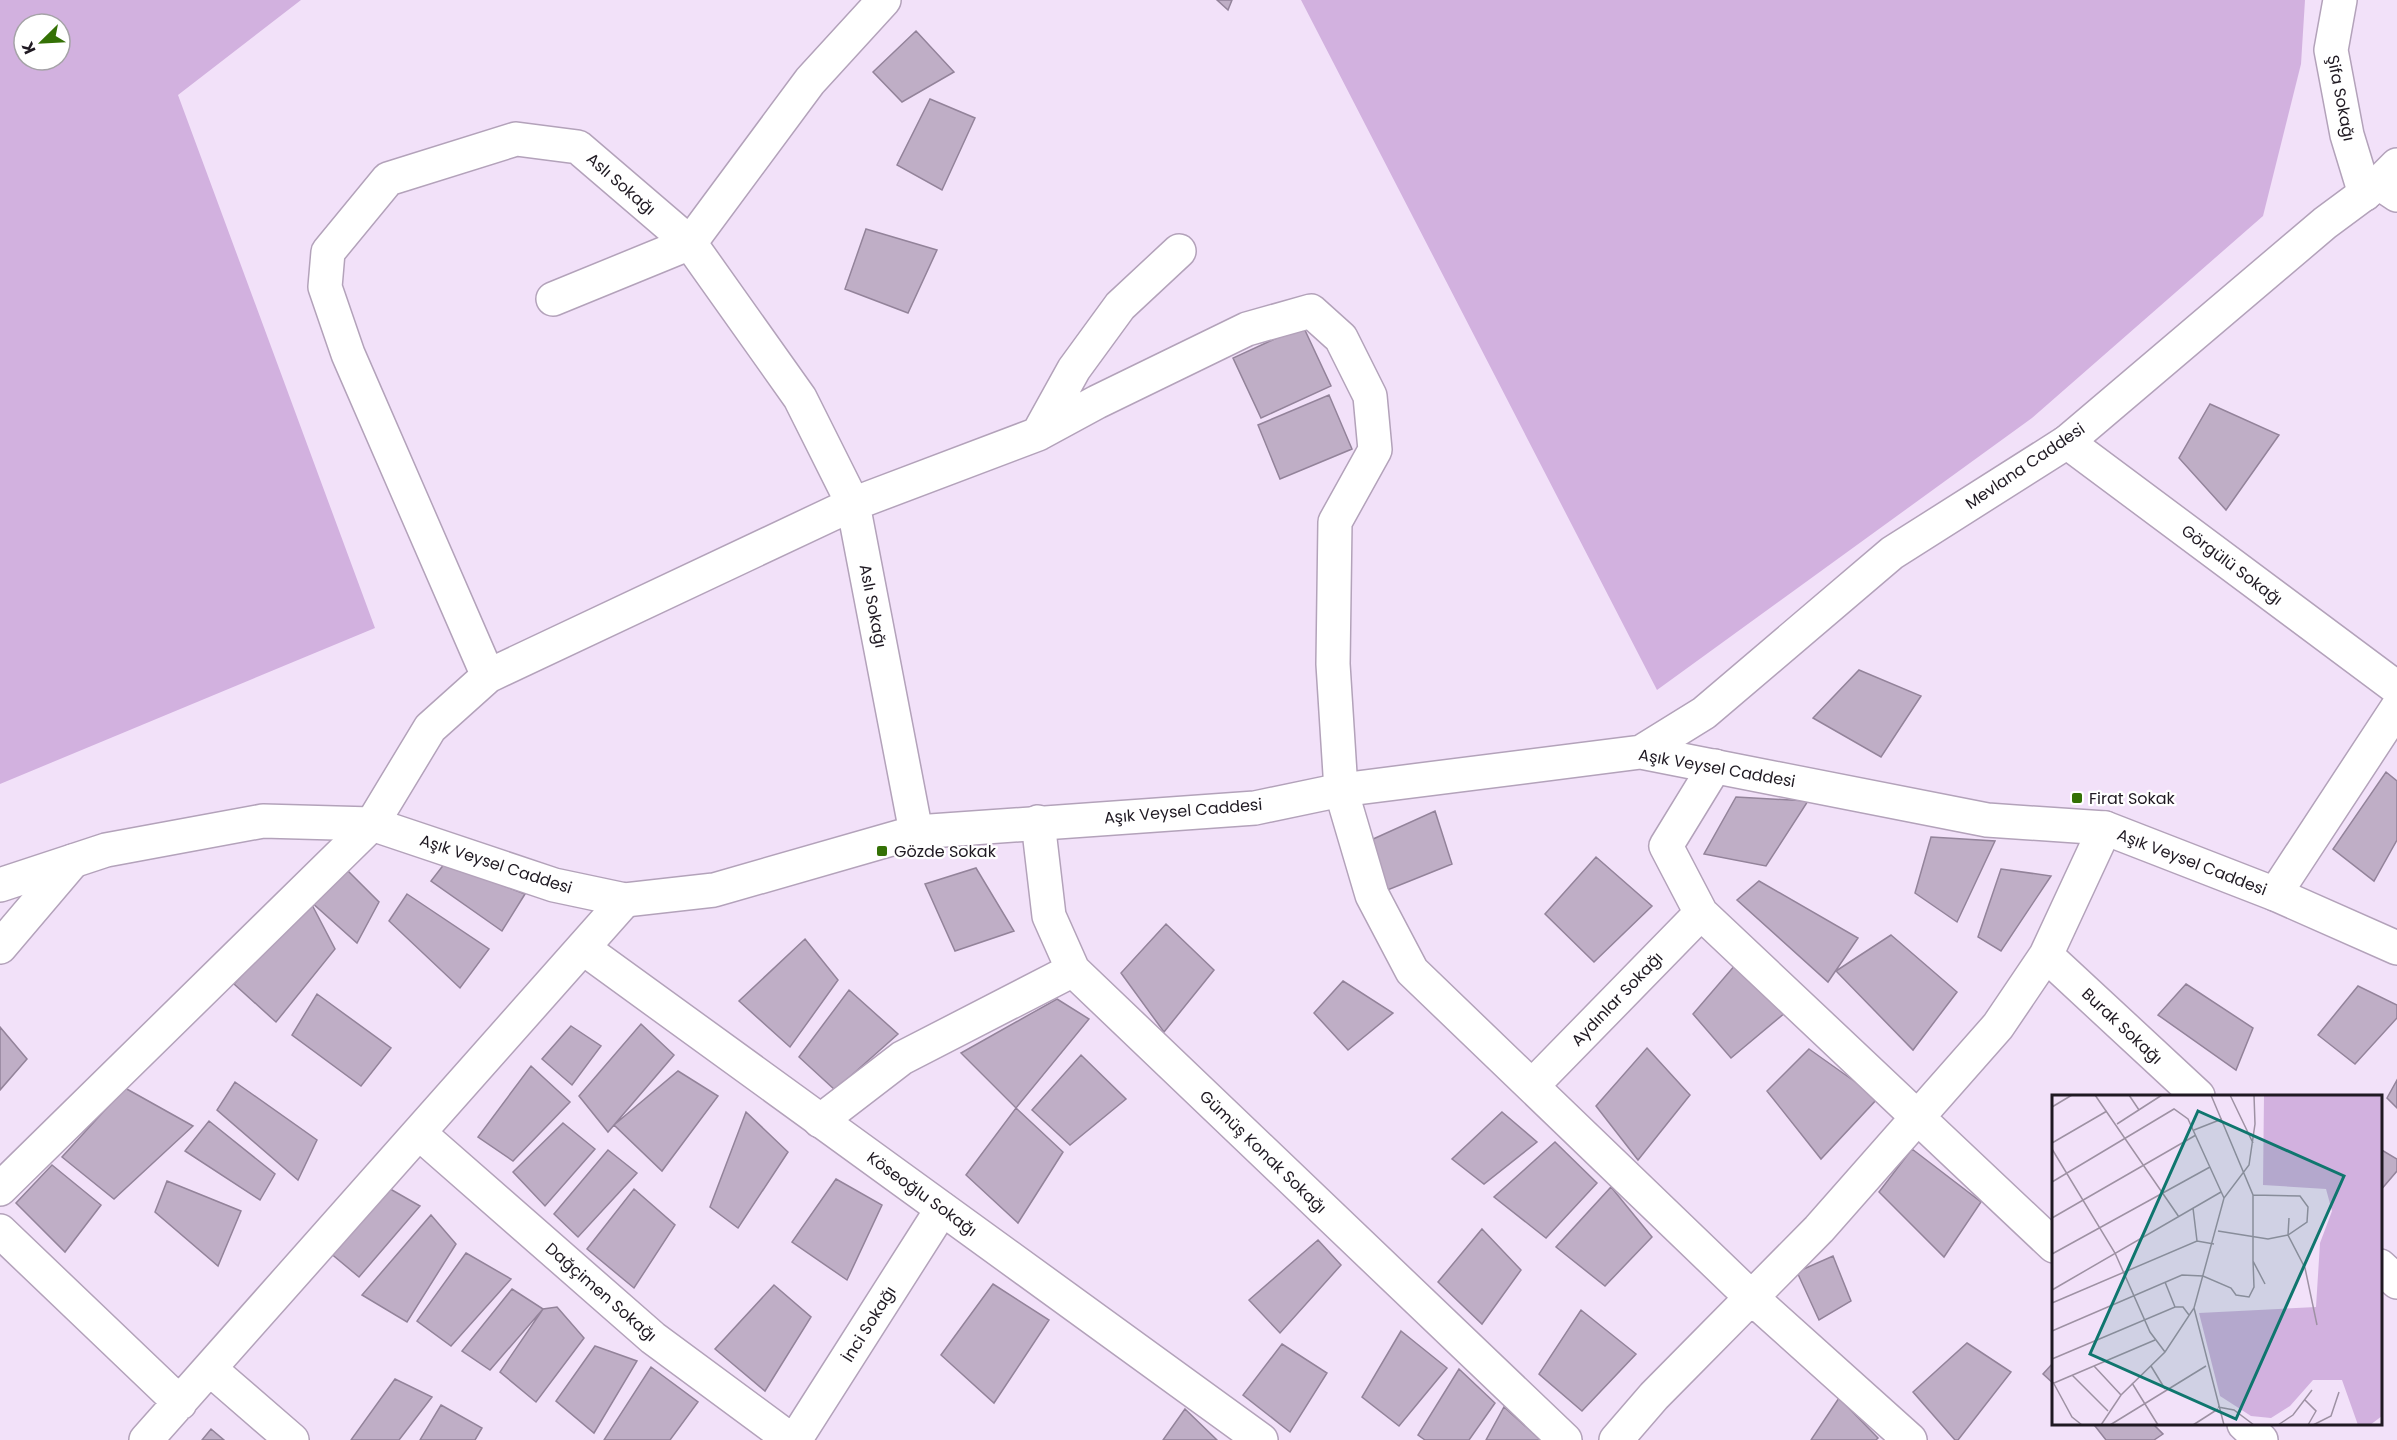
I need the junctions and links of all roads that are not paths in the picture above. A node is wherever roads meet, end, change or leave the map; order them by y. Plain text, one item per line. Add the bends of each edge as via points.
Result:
1 (884, 0) edge
2 (2340, 0) edge
3 (2385, 184) edge
4 (690, 243) junction
5 (1179, 250) dead end
6 (553, 299) dead end
7 (1038, 434) junction
8 (2067, 442) junction
9 (853, 504) junction
10 (488, 676) junction
11 (2397, 688) edge
12 (2397, 708) edge
13 (1641, 752) junction
14 (1715, 766) junction
15 (1341, 790) junction
16 (1038, 822) junction
17 (372, 824) junction
18 (2105, 828) junction
19 (916, 832) junction
20 (73, 861) junction
21 (0, 885) edge
22 (2275, 894) junction
23 (625, 900) junction
24 (1701, 913) junction
25 (0, 947) edge
26 (583, 948) junction
27 (2397, 948) edge
28 (2046, 954) junction
29 (1073, 969) junction
30 (1532, 1086) junction
31 (2198, 1095) edge
32 (1917, 1118) junction
33 (820, 1120) junction
34 (419, 1133) junction
35 (0, 1189) edge
36 (942, 1209) junction
37 (0, 1231) edge
38 (2052, 1244) edge
39 (2382, 1268) edge
40 (2397, 1282) edge
41 (1752, 1298) junction
42 (210, 1369) junction
43 (180, 1403) junction
44 (2245, 1425) edge
45 (146, 1440) edge
46 (292, 1440) edge
47 (793, 1440) edge
48 (1261, 1440) edge
49 (1565, 1440) edge
50 (1616, 1440) edge
51 (1910, 1440) edge
52 (2261, 1440) edge

1 - 4 street via 810,81
2 - 3 street, Şifa Sokağı via 2331,50 2347,135
3 - 8 street, Mevlana Caddesi via 2325,223
4 - 6 street
4 - 9 street, Aslı Sokağı via 800,398
4 - 10 street, Aslı Sokağı via 578,147 516,139 388,179 328,252 325,287 348,354
5 - 7 street via 1120,306 1074,369
7 - 9 street
7 - 15 street via 1247,329 1311,311 1341,338 1370,396 1375,450 1335,522 1333,664
8 - 11 street, Görgülü Sokağı
8 - 13 street, Mevlana Caddesi via 1892,553 1704,713
9 - 10 street
9 - 19 street, Aslı Sokağı
10 - 17 street via 430,728
12 - 22 street
13 - 14 street, Aşık Veysel Caddesi
13 - 15 street, Aşık Veysel Caddesi
14 - 18 street, Aşık Veysel Caddesi via 1987,820
14 - 24 street via 1666,846
15 - 16 street, Aşık Veysel Caddesi via 1255,808
15 - 30 street via 1372,895 1412,971
16 - 19 street, Aşık Veysel Caddesi
16 - 29 street, Gümüş Konak Sokağı via 1049,916
17 - 20 street, Aşık Veysel Caddesi via 263,821 106,850
17 - 23 street, Aşık Veysel Caddesi via 554,885
17 - 35 street
18 - 22 street, Aşık Veysel Caddesi
18 - 28 street
19 - 23 street, Aşık Veysel Caddesi via 714,890
20 - 21 street, Aşık Veysel Caddesi
20 - 25 street
22 - 27 street, Aşık Veysel Caddesi
23 - 26 street
24 - 30 street, Aydınlar Sokağı
24 - 32 street
26 - 33 street, Köseoğlu Sokağı
26 - 34 street
28 - 31 street, Burak Sokağı
28 - 32 street via 1998,1026
29 - 33 street via 902,1058
29 - 49 street, Gümüş Konak Sokağı
30 - 41 street
32 - 38 street
32 - 41 street
33 - 36 street, Köseoğlu Sokağı
34 - 42 street
34 - 47 street, Dağçimen Sokağı via 653,1338
36 - 47 street, İnci Sokağı
36 - 48 street, Köseoğlu Sokağı
37 - 43 street
39 - 40 street
41 - 50 street
41 - 51 street
42 - 43 street
42 - 46 street
43 - 45 street
44 - 52 street

